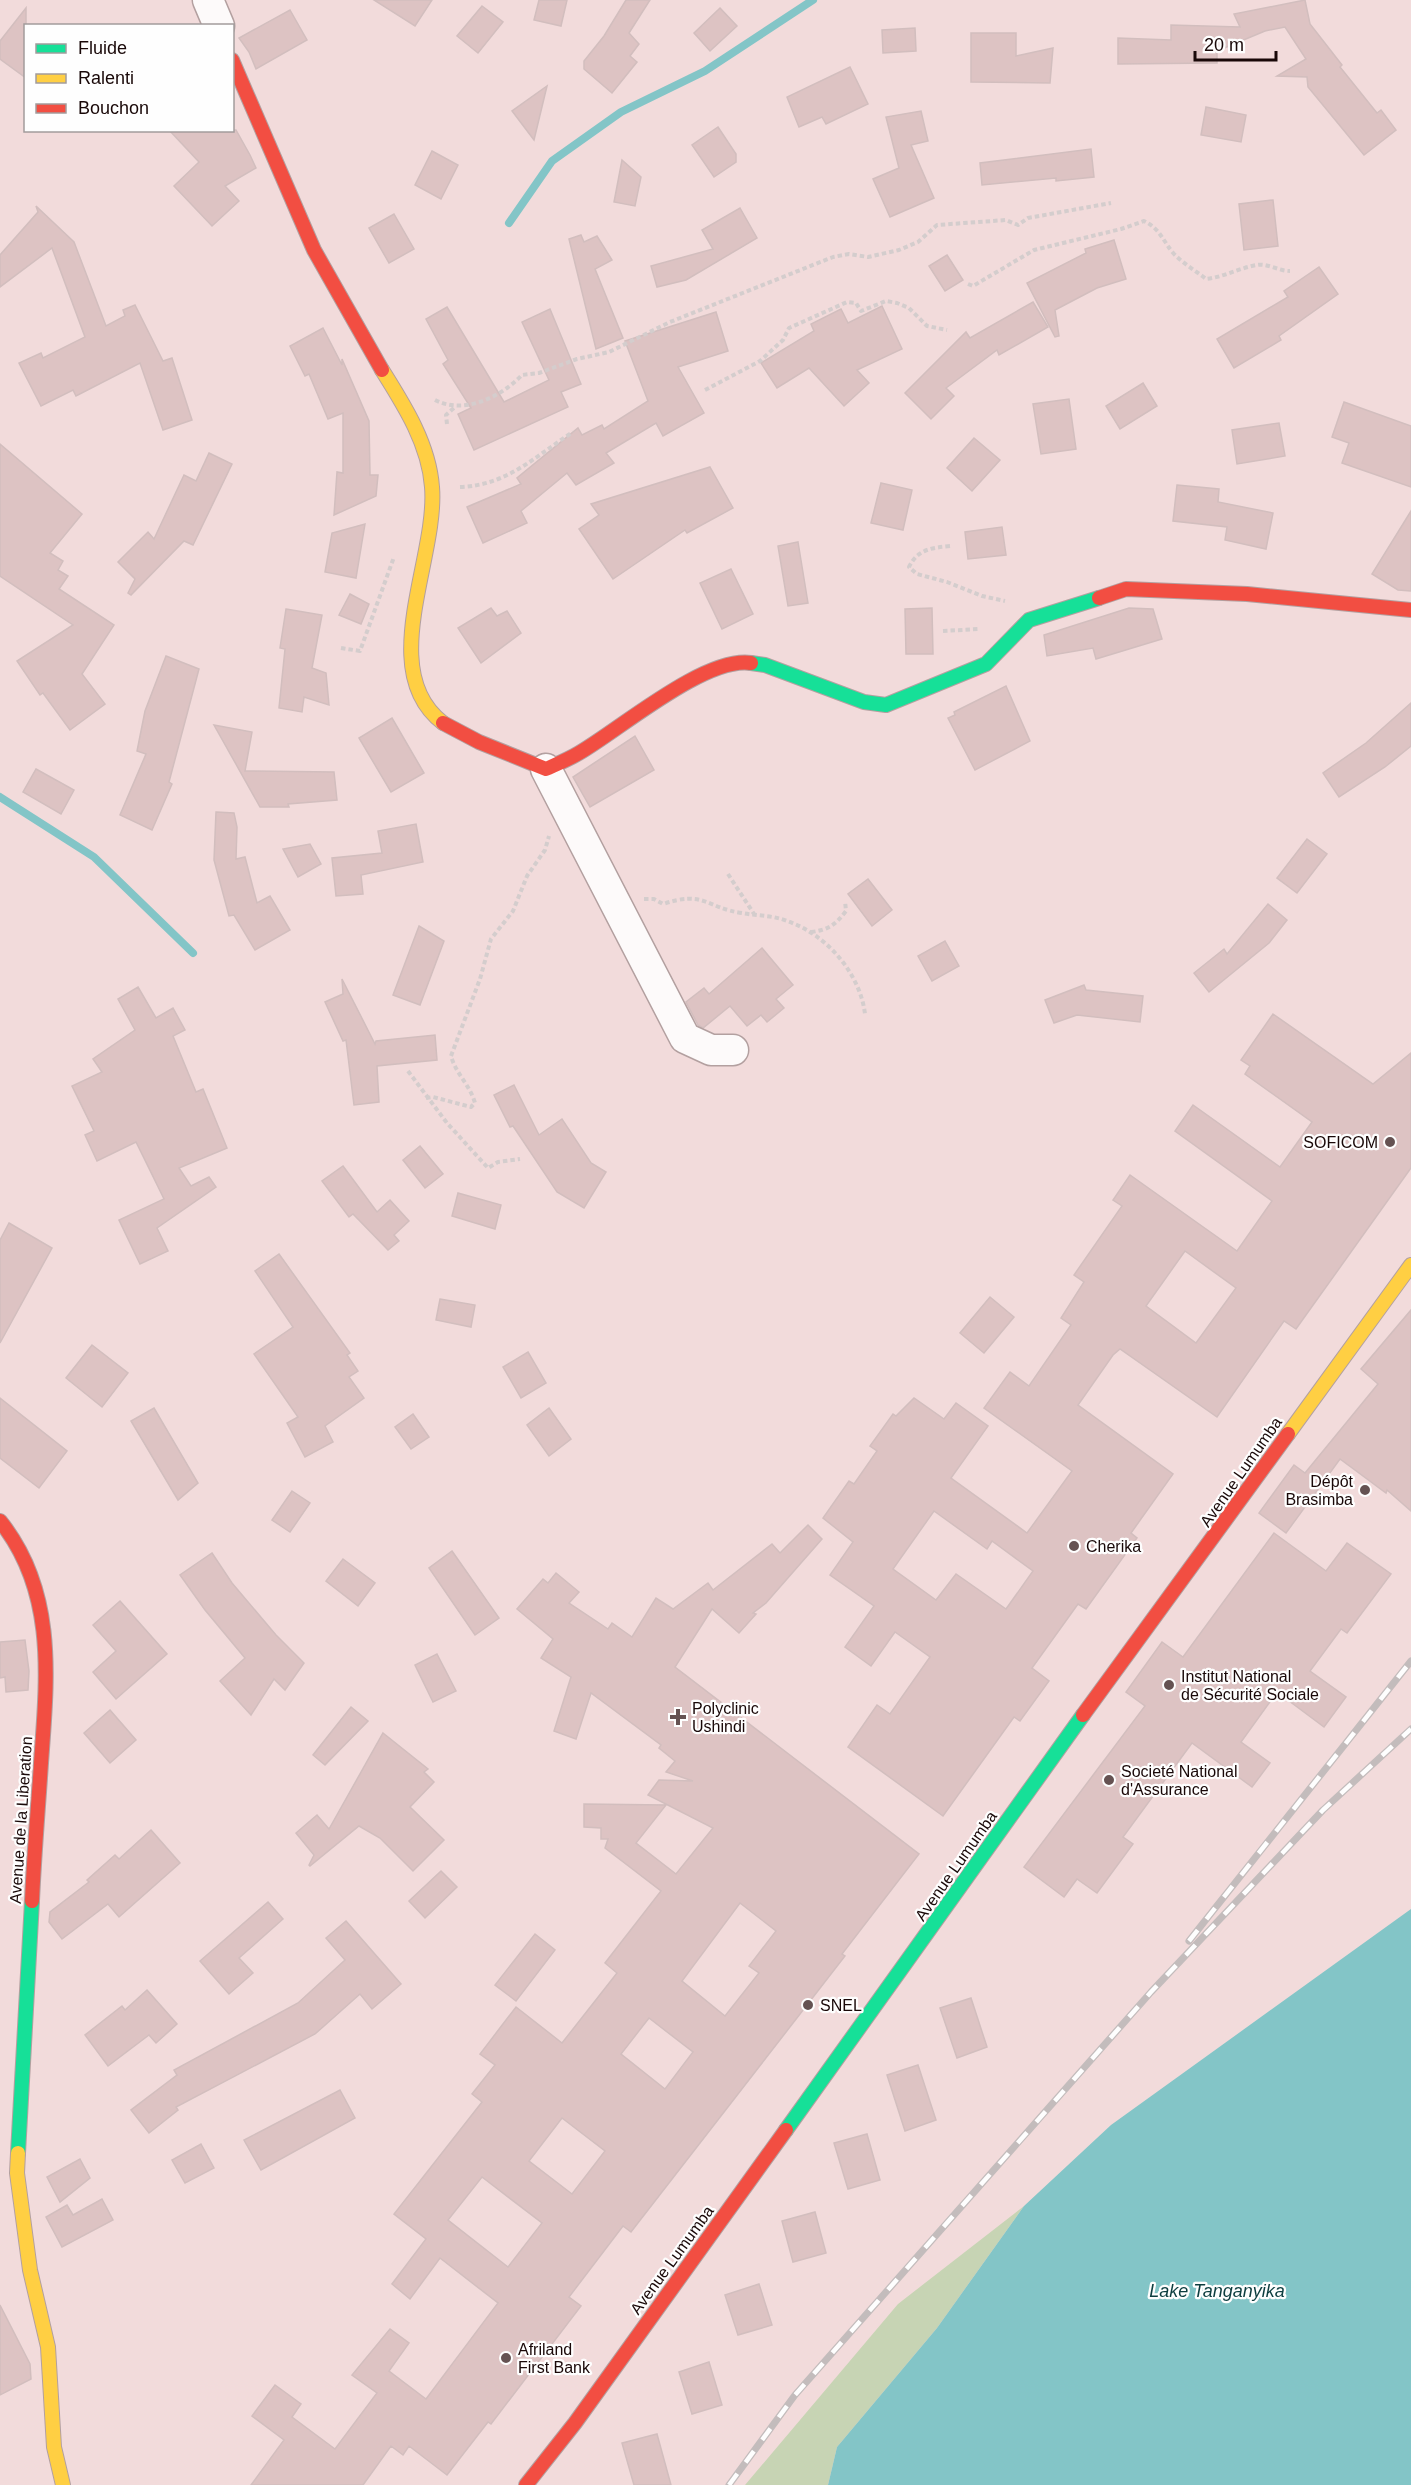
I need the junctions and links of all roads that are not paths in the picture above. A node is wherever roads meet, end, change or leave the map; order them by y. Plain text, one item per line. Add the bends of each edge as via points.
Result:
1 (208, 0) edge
2 (218, 24) edge
3 (234, 65) edge
4 (1411, 610) edge
5 (546, 769) junction
6 (733, 1050) dead end
7 (1411, 1265) edge
8 (0, 1521) edge
9 (63, 2485) edge
10 (526, 2485) edge

1 - 2 street
3 - 5 street via 292,207 327,276 398,393 429,464 433,488 430,544 415,614 413,681 424,706 449,728
4 - 5 street via 1247,594 1126,589 1029,620 986,664 886,705 864,702 765,665 746,662 722,666 645,707 579,753
5 - 6 street via 686,1038 711,1050
7 - 10 street, Avenue Lumumba
8 - 9 street, Avenue de la Liberation via 16,1541 38,1595 48,1670 17,2174 30,2270 48,2347 54,2447

